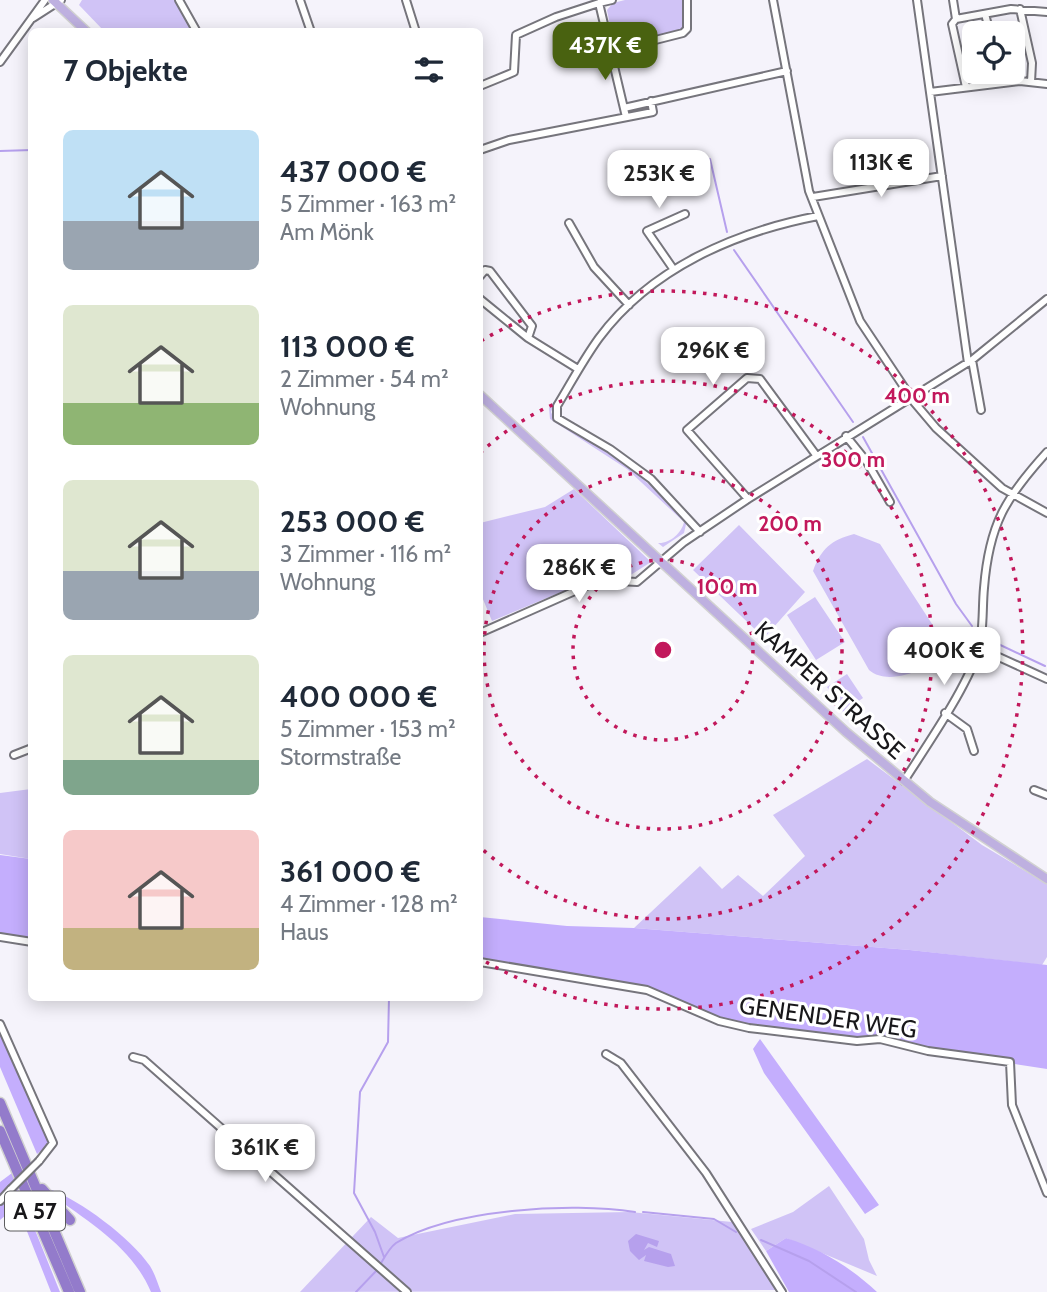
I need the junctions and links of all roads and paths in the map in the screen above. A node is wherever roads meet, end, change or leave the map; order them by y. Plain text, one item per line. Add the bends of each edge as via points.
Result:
1 (45, 0) edge
2 (179, 0) edge
3 (300, 0) edge
4 (406, 0) edge
5 (612, 0) edge
6 (687, 0) edge
7 (782, 0) edge
8 (917, 0) edge
9 (953, 0) edge
10 (1009, 0) edge
11 (57, 1) edge
12 (774, 1) edge
13 (599, 3) junction
14 (1011, 9) junction
15 (1020, 9) junction
16 (1047, 12) edge
17 (985, 14) junction
18 (956, 19) junction
19 (28, 21) junction
20 (987, 21) edge
21 (83, 28) edge
22 (195, 28) edge
23 (310, 28) edge
24 (415, 28) edge
25 (612, 51) junction
26 (0, 62) edge
27 (788, 71) junction
28 (1025, 82) edge
29 (1031, 82) junction
30 (990, 84) edge
31 (1047, 84) edge
32 (483, 85) edge
33 (965, 87) junction
34 (930, 92) junction
35 (652, 101) junction
36 (624, 108) junction
37 (626, 117) junction
38 (483, 149) edge
39 (942, 176) junction
40 (813, 197) junction
41 (685, 214) dead end
42 (818, 216) junction
43 (569, 223) dead end
44 (674, 271) junction
45 (483, 272) edge
46 (1047, 299) edge
47 (483, 301) edge
48 (629, 305) junction
49 (528, 338) junction
50 (970, 362) junction
51 (578, 369) junction
52 (910, 396) junction
53 (483, 398) edge
54 (981, 410) dead end
55 (846, 436) junction
56 (1047, 452) edge
57 (816, 455) junction
58 (1011, 494) junction
59 (748, 499) junction
60 (890, 502) dead end
61 (1047, 513) edge
62 (700, 532) junction
63 (661, 563) junction
64 (483, 632) edge
65 (979, 648) junction
66 (1047, 679) edge
67 (945, 713) junction
68 (28, 750) edge
69 (974, 751) dead end
70 (14, 755) dead end
71 (904, 781) junction
72 (1034, 790) dead end
73 (1047, 795) edge
74 (1047, 879) edge
75 (0, 937) edge
76 (28, 941) edge
77 (483, 962) edge
78 (0, 1024) edge
79 (606, 1054) dead end
80 (133, 1057) dead end
81 (0, 1103) edge
82 (0, 1131) edge
83 (30, 1171) junction
84 (1047, 1193) edge
85 (0, 1201) edge
86 (70, 1220) dead end
87 (69, 1292) edge
88 (80, 1292) edge
89 (407, 1292) edge
90 (782, 1292) edge

1 - 19 street
2 - 22 street
3 - 23 street
4 - 24 street
5 - 13 street
6 - 25 street via 688,29 683,33
7 - 12 street
8 - 34 street
9 - 18 street
10 - 14 street
11 - 19 street
11 - 21 main road
12 - 27 street
13 - 25 street
13 - 32 street via 516,36 514,72
14 - 15 street
14 - 17 street
15 - 16 street
15 - 29 street via 1032,63
17 - 18 street
17 - 20 street
18 - 33 street via 952,24
19 - 26 street
25 - 36 street
27 - 35 street
27 - 40 street
28 - 29 street
29 - 31 street
30 - 33 street
33 - 34 street
34 - 39 street
35 - 36 street
35 - 37 street via 653,112
36 - 37 street
37 - 38 street
39 - 40 street
39 - 50 street
40 - 42 street
41 - 44 street via 647,231
42 - 44 street via 748,234
42 - 52 street via 860,321
43 - 48 street via 594,267
44 - 48 street
45 - 49 street via 490,271 532,326
46 - 50 street
47 - 49 street
48 - 51 street
49 - 51 street
50 - 52 street
50 - 54 street
51 - 62 street via 555,411 563,422 651,479
52 - 55 street
52 - 58 street via 951,443
53 - 63 main road, KAMPER STRASSE
55 - 57 street
55 - 60 street
56 - 58 street
57 - 59 street
57 - 59 street via 760,379 747,378 688,430
58 - 61 street
58 - 65 street via 987,556
59 - 62 street
62 - 63 street
63 - 64 street via 637,582 602,580
63 - 71 main road, KAMPER STRASSE
65 - 66 street
65 - 67 street
67 - 69 street via 967,729
67 - 71 street
68 - 70 street
71 - 74 main road, KAMPER STRASSE
72 - 73 street
75 - 76 street
77 - 84 street, GENENDER WEG via 648,990 719,1021 748,1028 857,1041 880,1039 1010,1062 1012,1105
78 - 85 street, bridge via 53,1143
79 - 90 street via 621,1063 692,1154
80 - 89 street via 149,1065
81 - 83 highway, A 57
82 - 87 highway, A 57
83 - 86 highway
83 - 88 highway, A 57

